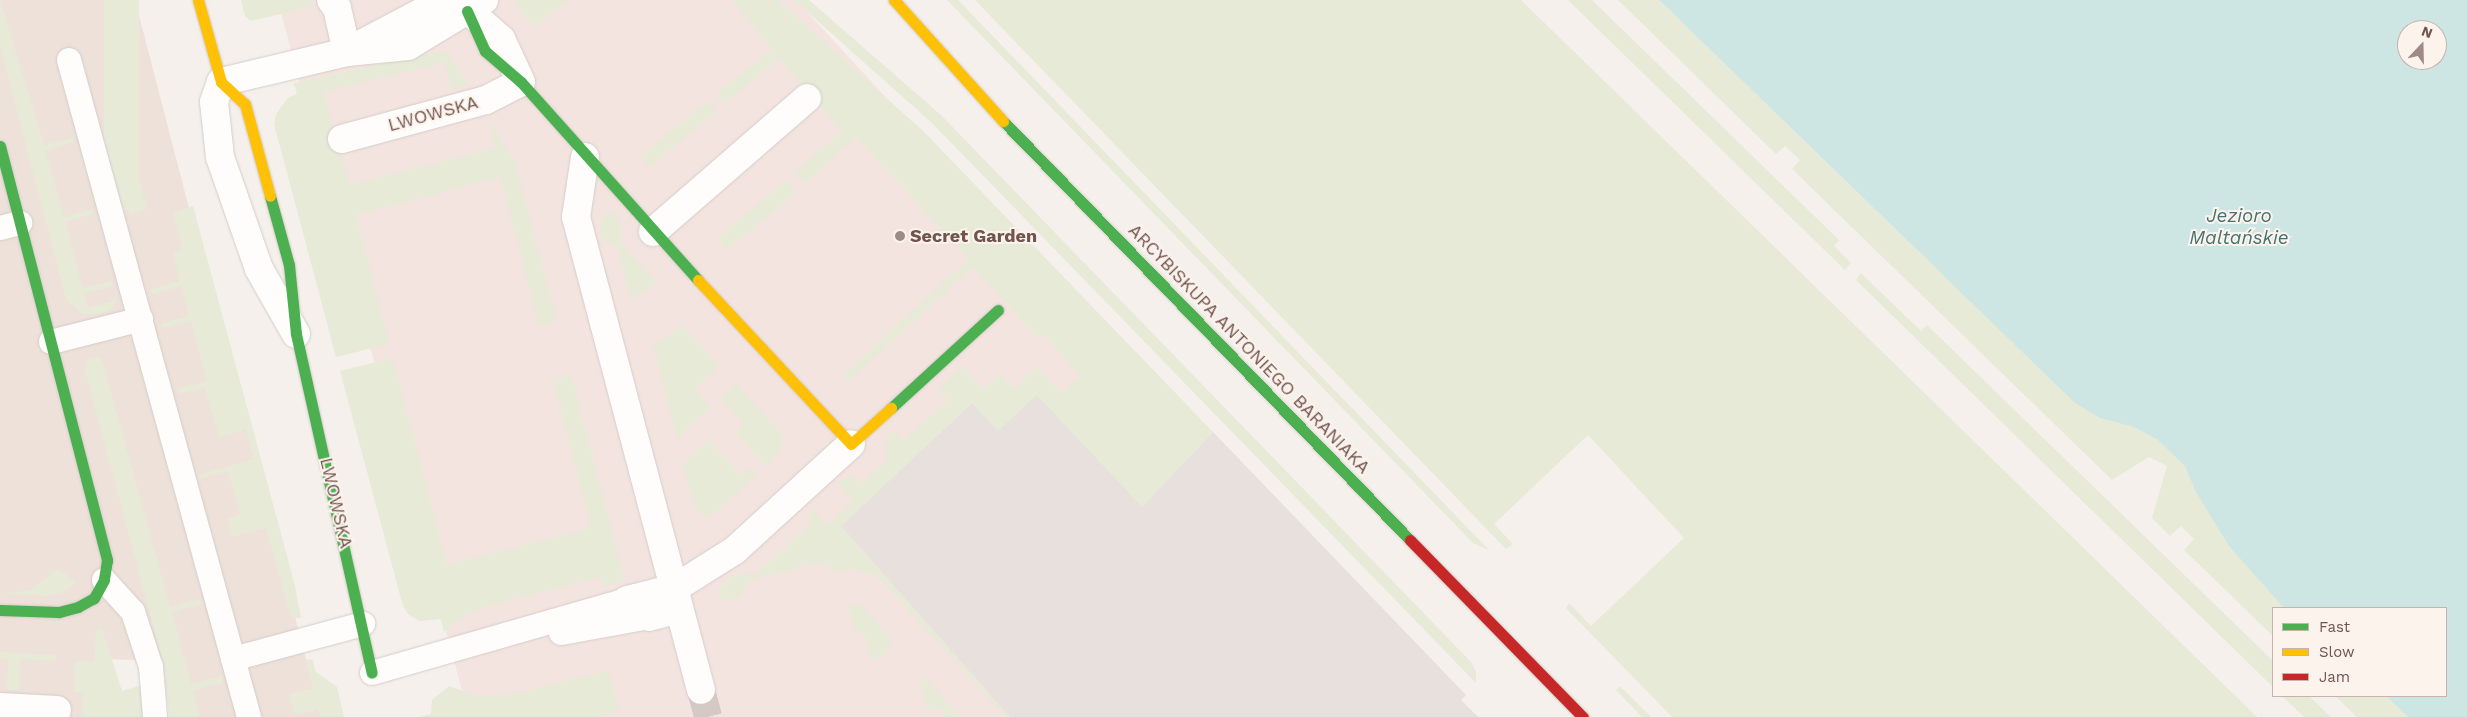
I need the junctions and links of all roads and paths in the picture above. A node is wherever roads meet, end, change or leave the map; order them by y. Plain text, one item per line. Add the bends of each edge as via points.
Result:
1 (198, 0) edge
2 (331, 0) edge
3 (894, 0) edge
4 (464, 3) edge
5 (348, 52) junction
6 (69, 60) dead end
7 (221, 82) junction
8 (521, 82) junction
9 (807, 98) dead end
10 (342, 139) dead end
11 (0, 146) edge
12 (585, 157) junction
13 (10, 225) edge
14 (653, 232) junction
15 (998, 310) dead end
16 (141, 319) junction
17 (296, 334) junction
18 (51, 342) junction
19 (851, 444) junction
20 (104, 580) junction
21 (677, 598) junction
22 (627, 600) joint
23 (0, 610) edge
24 (649, 617) joint
25 (363, 624) junction
26 (439, 656) junction
27 (233, 659) junction
28 (372, 673) joint
29 (701, 690) tunnel mouth
30 (0, 707) edge
31 (57, 710) dead end
32 (155, 717) edge
33 (249, 717) edge
34 (1583, 717) edge

1 - 7 street
2 - 5 street via 337,8
3 - 34 street, ARCYBISKUPA ANTONIEGO BARANIAKA via 954,69 1085,207
4 - 5 street via 408,46
4 - 8 street via 500,39
5 - 7 street
6 - 16 lane
7 - 17 street, LWOWSKA via 245,104 289,265
7 - 17 street, LWOWSKA via 214,102 220,157 259,269
8 - 10 street, LWOWSKA via 486,100
8 - 12 street
9 - 14 street
11 - 13 street
12 - 14 street
12 - 21 street via 576,217
13 - 18 street
14 - 19 street
15 - 19 street
16 - 18 lane
16 - 27 lane
17 - 25 street, LWOWSKA
18 - 20 street via 106,560
19 - 21 street via 736,550
20 - 23 street via 94,598 59,612
20 - 32 lane via 133,612 151,667
21 - 22 street
21 - 24 street
21 - 29 street
22 - 26 lane
24 - 26 lane
25 - 27 lane
25 - 28 street, LWOWSKA
26 - 28 lane
27 - 33 lane
30 - 31 street

